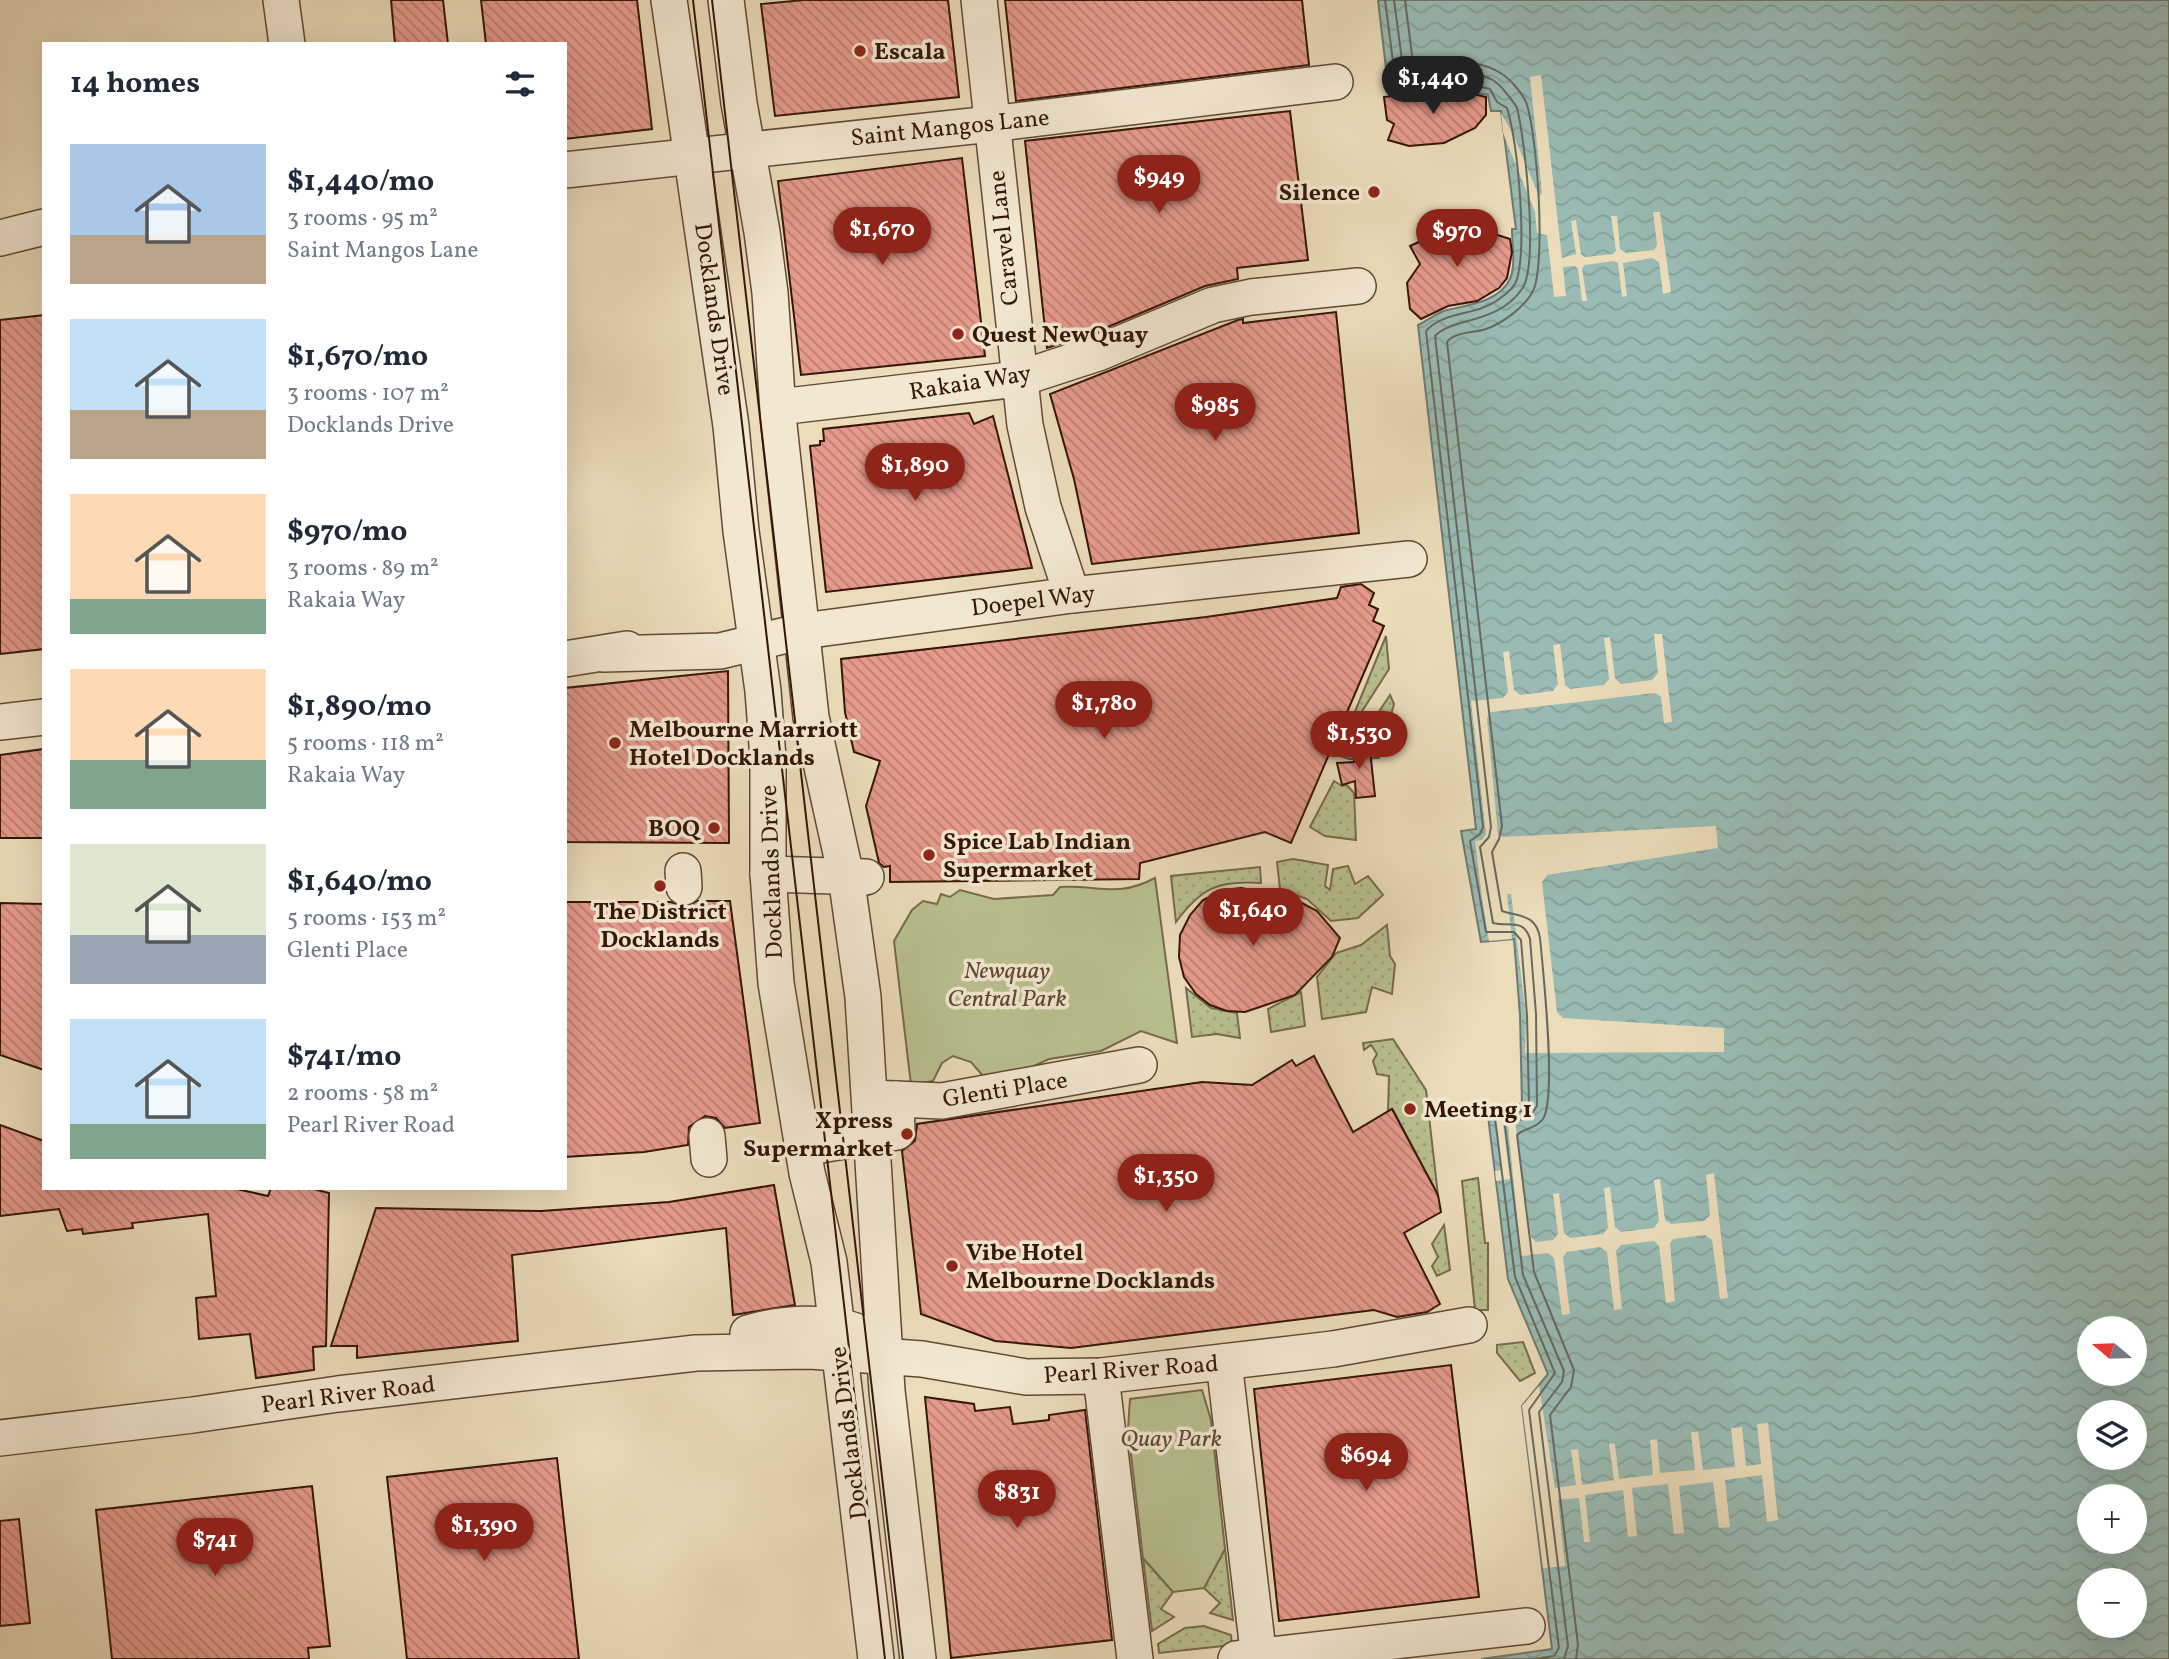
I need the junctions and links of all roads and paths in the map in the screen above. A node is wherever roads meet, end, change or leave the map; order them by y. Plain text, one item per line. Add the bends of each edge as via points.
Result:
1 (281, 0) edge
2 (669, 0) edge
3 (726, 0) edge
4 (979, 0) edge
5 (287, 42) edge
6 (1335, 82) dead end
7 (991, 124) junction
8 (748, 150) junction
9 (691, 157) junction
10 (567, 170) edge
11 (42, 228) edge
12 (0, 238) edge
13 (1358, 286) dead end
14 (1018, 379) junction
15 (779, 407) junction
16 (1409, 559) dead end
17 (1072, 595) junction
18 (803, 631) junction
19 (756, 636) junction
20 (567, 659) edge
21 (42, 717) edge
22 (0, 722) edge
23 (768, 874) junction
24 (856, 876) junction
25 (1139, 1065) dead end
26 (883, 1098) junction
27 (873, 1136) junction
28 (803, 1148) junction
29 (1469, 1325) dead end
30 (838, 1340) junction
31 (885, 1352) junction
32 (1224, 1362) junction
33 (1101, 1376) junction
34 (0, 1438) edge
35 (1527, 1626) dead end
36 (919, 1652) edge
37 (1251, 1658) edge
38 (876, 1659) edge
39 (1135, 1659) edge

1 - 5 street
2 - 9 street, Docklands Drive
3 - 8 street, Docklands Drive
4 - 7 street, Caravel Lane
6 - 7 street, Saint Mangos Lane
7 - 8 street, Saint Mangos Lane
7 - 14 street, Caravel Lane
8 - 9 street, Saint Mangos Lane
8 - 15 street, Docklands Drive via 768,281
9 - 10 street, Saint Mangos Lane
9 - 19 street, Docklands Drive
11 - 12 street
13 - 14 street, Rakaia Way via 1213,306 1098,353
14 - 15 street, Rakaia Way
14 - 17 street, Caravel Lane via 1042,508
15 - 18 street, Docklands Drive
16 - 17 street, Doepel Way
17 - 18 street, Doepel Way
18 - 19 street, Doepel Way
18 - 24 street, Docklands Drive via 811,717
19 - 20 street, Doepel Way via 720,651
19 - 23 street, Docklands Drive via 768,742
21 - 22 street
23 - 24 street
23 - 28 street, Docklands Drive via 776,983
24 - 26 street, Docklands Drive via 863,998
25 - 26 street, Glenti Place via 942,1101
26 - 27 street, Docklands Drive via 897,1132
27 - 28 street
27 - 31 street, Docklands Drive
28 - 30 street, Docklands Drive via 825,1241
29 - 32 street, Pearl River Road
30 - 31 street, Pearl River Road
30 - 34 street, Pearl River Road via 338,1394
30 - 38 street, Docklands Drive
31 - 33 street, Pearl River Road via 1026,1377
31 - 36 street, Docklands Drive
32 - 33 street, Pearl River Road
32 - 37 street
33 - 39 street
35 - 37 street

